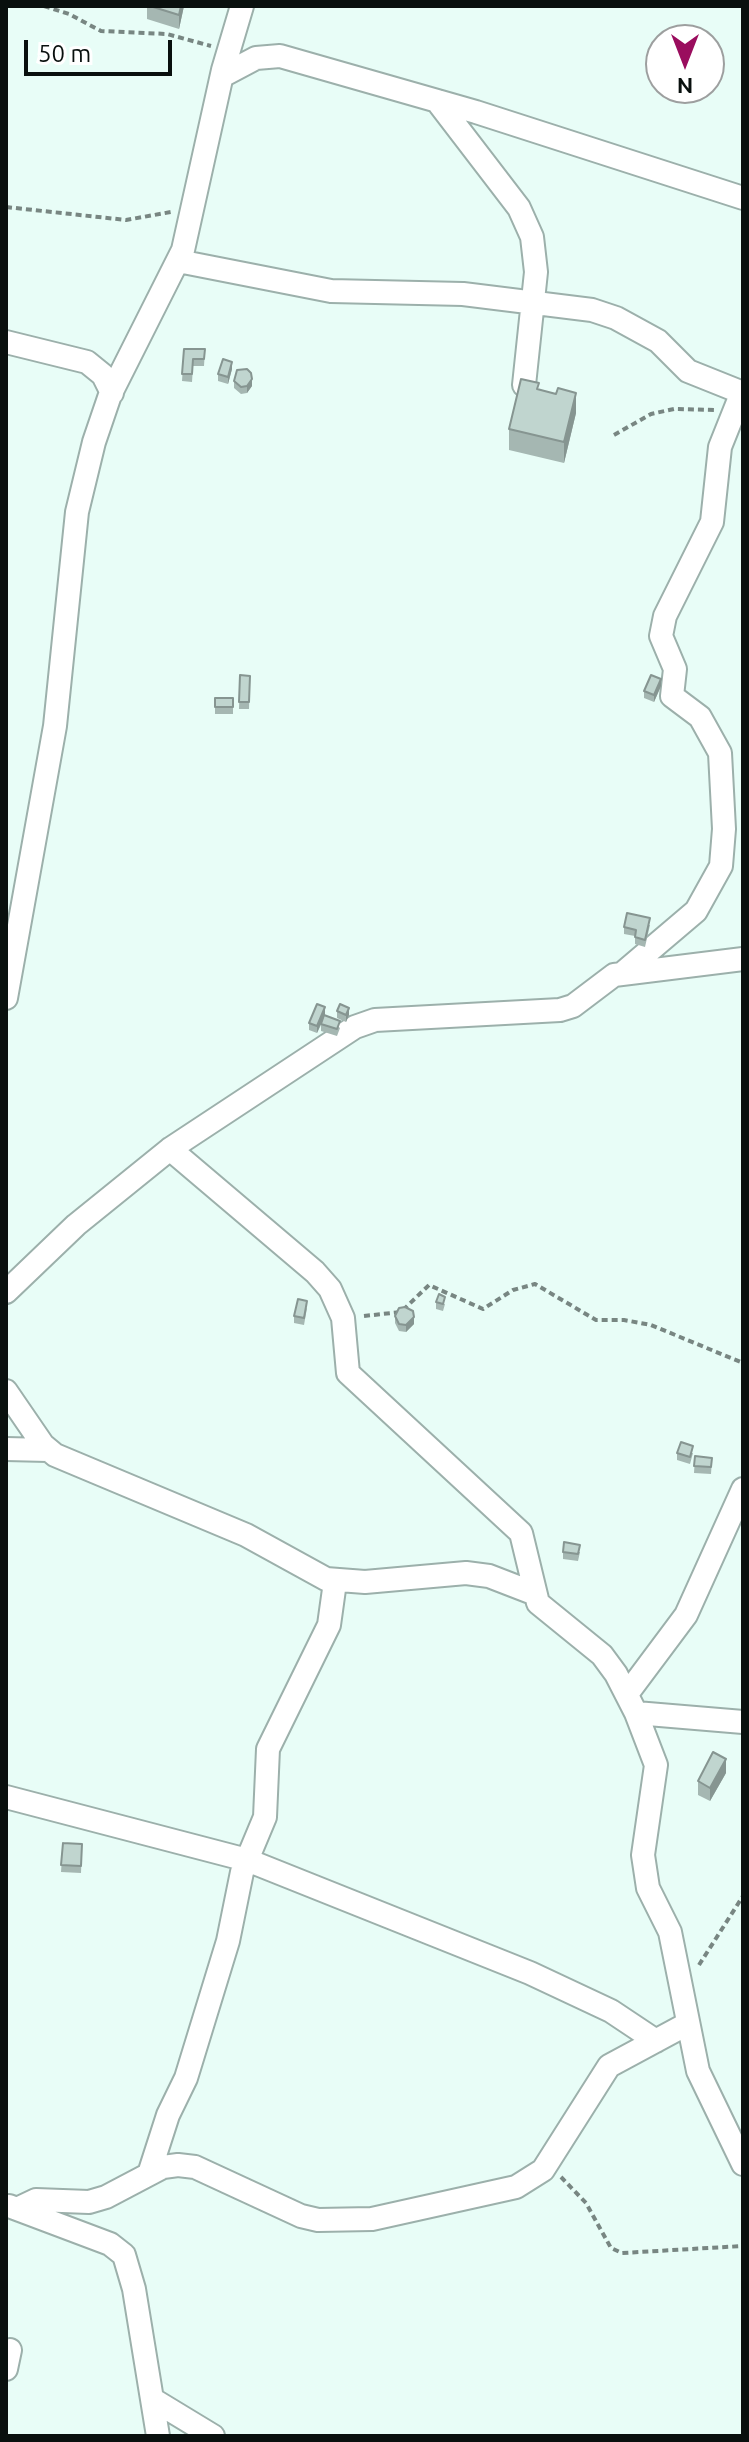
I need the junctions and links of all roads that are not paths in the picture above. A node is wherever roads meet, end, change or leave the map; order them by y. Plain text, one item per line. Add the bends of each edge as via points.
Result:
1 (242, 6) edge
2 (222, 76) junction
3 (437, 101) junction
4 (743, 198) edge
5 (178, 261) junction
6 (533, 301) junction
7 (6, 342) edge
8 (524, 385) edge
9 (743, 392) edge
10 (112, 393) junction
11 (743, 959) edge
12 (623, 973) junction
13 (6, 998) edge
14 (170, 1149) junction
15 (6, 1292) edge
16 (6, 1391) edge
17 (6, 1449) edge
18 (48, 1450) junction
19 (743, 1489) edge
20 (335, 1582) junction
21 (533, 1593) junction
22 (632, 1704) junction
23 (743, 1722) edge
24 (6, 1797) edge
25 (247, 1860) junction
26 (687, 2024) junction
27 (656, 2041) junction
28 (743, 2164) edge
29 (149, 2174) junction
30 (11, 2207) edge
31 (152, 2399) junction
32 (158, 2436) edge
33 (213, 2436) edge

1 - 2 street
2 - 3 street via 256,58 280,56
2 - 5 street
3 - 4 street
3 - 6 street via 527,224 534,250
5 - 6 street via 331,291
5 - 10 street
6 - 8 street
6 - 9 street via 616,318 664,345 688,371
7 - 10 street via 87,362 103,375
9 - 12 street via 717,461 712,522 665,616 661,636 675,669 672,696 700,717 720,753 721,866 696,911
10 - 13 street via 77,512 55,726
11 - 12 street
12 - 14 street via 606,978 567,1009 366,1023
14 - 15 street via 76,1225
14 - 21 street via 330,1289 343,1318 348,1373 521,1533
16 - 18 street
17 - 18 street
18 - 20 street via 246,1535
19 - 22 street via 686,1615
20 - 21 street via 466,1573
20 - 25 street via 329,1625 268,1749 265,1817
21 - 22 street via 538,1603 602,1655
22 - 23 street
22 - 26 street via 656,1765 643,1868 670,1932
24 - 25 street
25 - 27 street via 530,1973 611,2011
25 - 29 street via 191,2063
26 - 27 street
26 - 28 street via 698,2071
27 - 29 street via 602,2073 543,2170 516,2187 343,2222 301,2216 195,2167 163,2167
29 - 30 street via 89,2202 36,2200
30 - 31 street via 110,2244 124,2255
31 - 32 street
31 - 33 street

